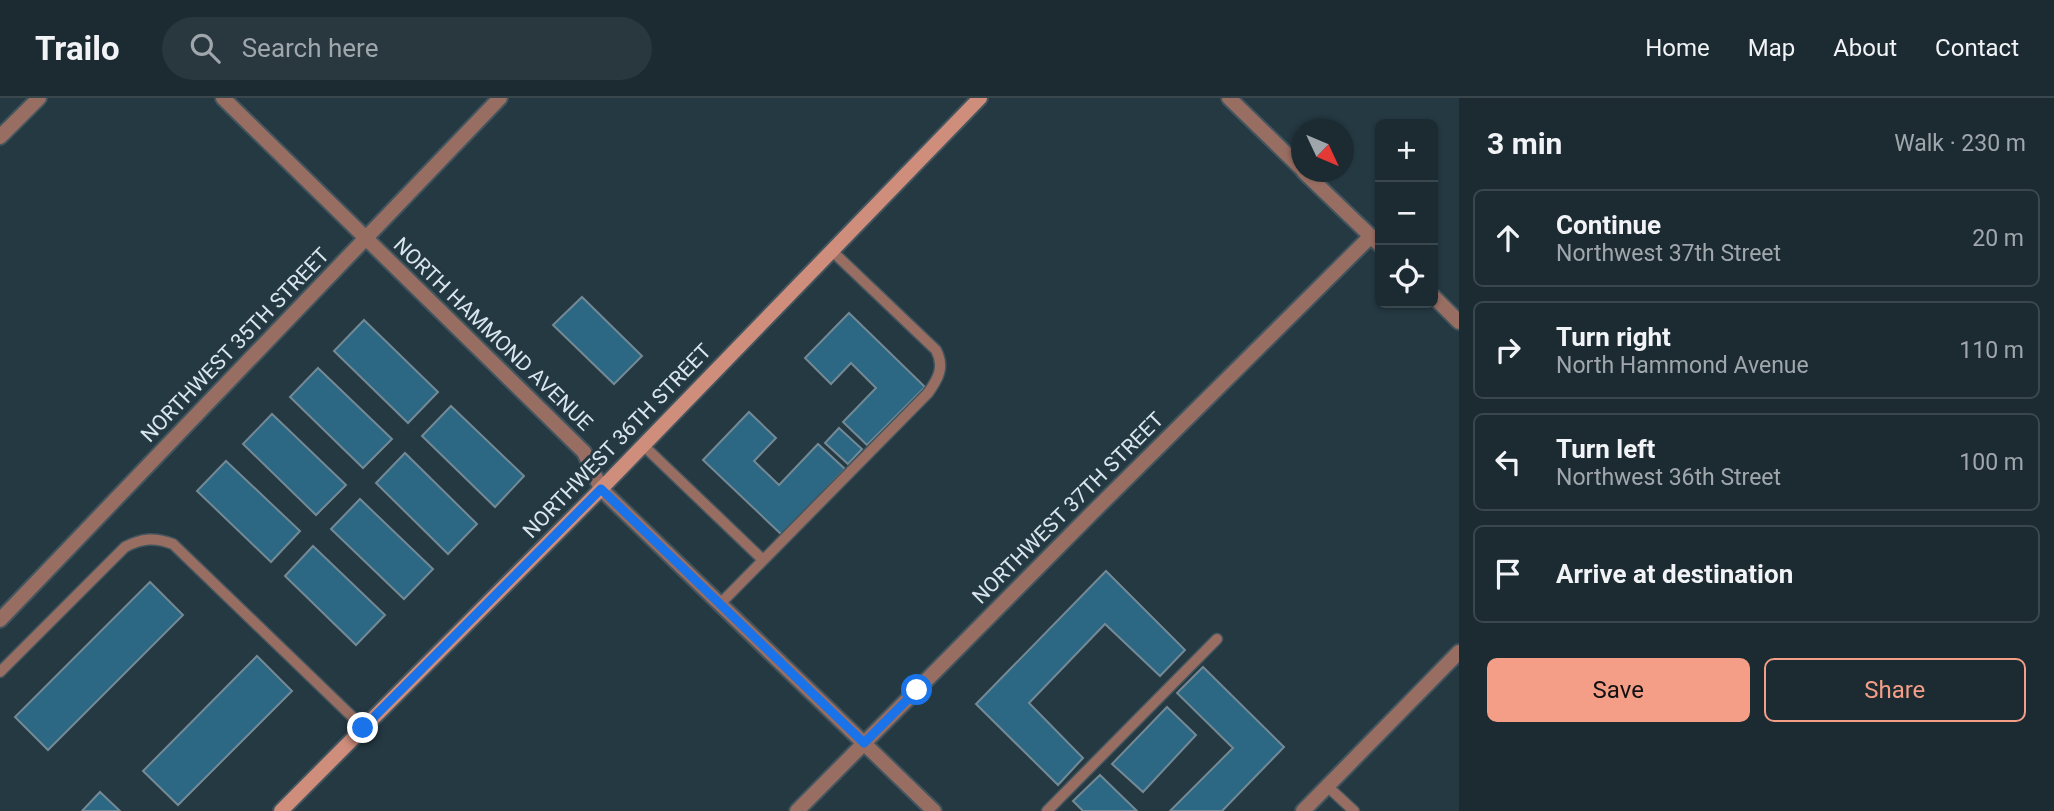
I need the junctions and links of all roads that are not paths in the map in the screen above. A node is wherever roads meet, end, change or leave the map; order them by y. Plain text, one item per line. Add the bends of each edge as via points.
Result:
1 (39, 98) edge
2 (223, 98) edge
3 (500, 98) edge
4 (980, 98) edge
5 (1229, 98) edge
6 (0, 137) edge
7 (1291, 158) edge
8 (1315, 182) edge
9 (365, 239) junction
10 (1375, 240) edge
11 (1375, 242) edge
12 (832, 251) junction
13 (1438, 301) edge
14 (1459, 322) edge
15 (644, 446) junction
16 (601, 489) junction
17 (763, 560) junction
18 (720, 604) junction
19 (0, 620) edge
20 (1217, 639) dead end
21 (1459, 652) edge
22 (0, 672) edge
23 (363, 728) junction
24 (864, 743) junction
25 (1327, 786) junction
26 (281, 811) edge
27 (797, 811) edge
28 (934, 811) edge
29 (1047, 811) edge
30 (1303, 811) edge
31 (1354, 811) edge

1 - 6 street
2 - 9 street, NORTH HAMMOND AVENUE
3 - 9 street, NORTHWEST 35TH STREET
4 - 12 main road, NORTHWEST 36TH STREET
5 - 7 street
8 - 10 street
9 - 16 street, NORTH HAMMOND AVENUE via 584,452
9 - 19 street, NORTHWEST 35TH STREET
11 - 24 street, NORTHWEST 37TH STREET
12 - 15 main road, NORTHWEST 36TH STREET
12 - 17 lane via 936,350 941,359 939,377
13 - 14 street
15 - 16 main road, NORTHWEST 36TH STREET
15 - 17 lane
16 - 18 street, NORTH HAMMOND AVENUE
16 - 23 main road, NORTHWEST 36TH STREET
17 - 18 lane
18 - 24 street, NORTH HAMMOND AVENUE
20 - 29 lane
21 - 25 street
22 - 23 lane via 125,547 162,540 173,544
23 - 26 main road, NORTHWEST 36TH STREET
24 - 27 street, NORTHWEST 37TH STREET
24 - 28 street, NORTH HAMMOND AVENUE
25 - 30 street
25 - 31 lane

